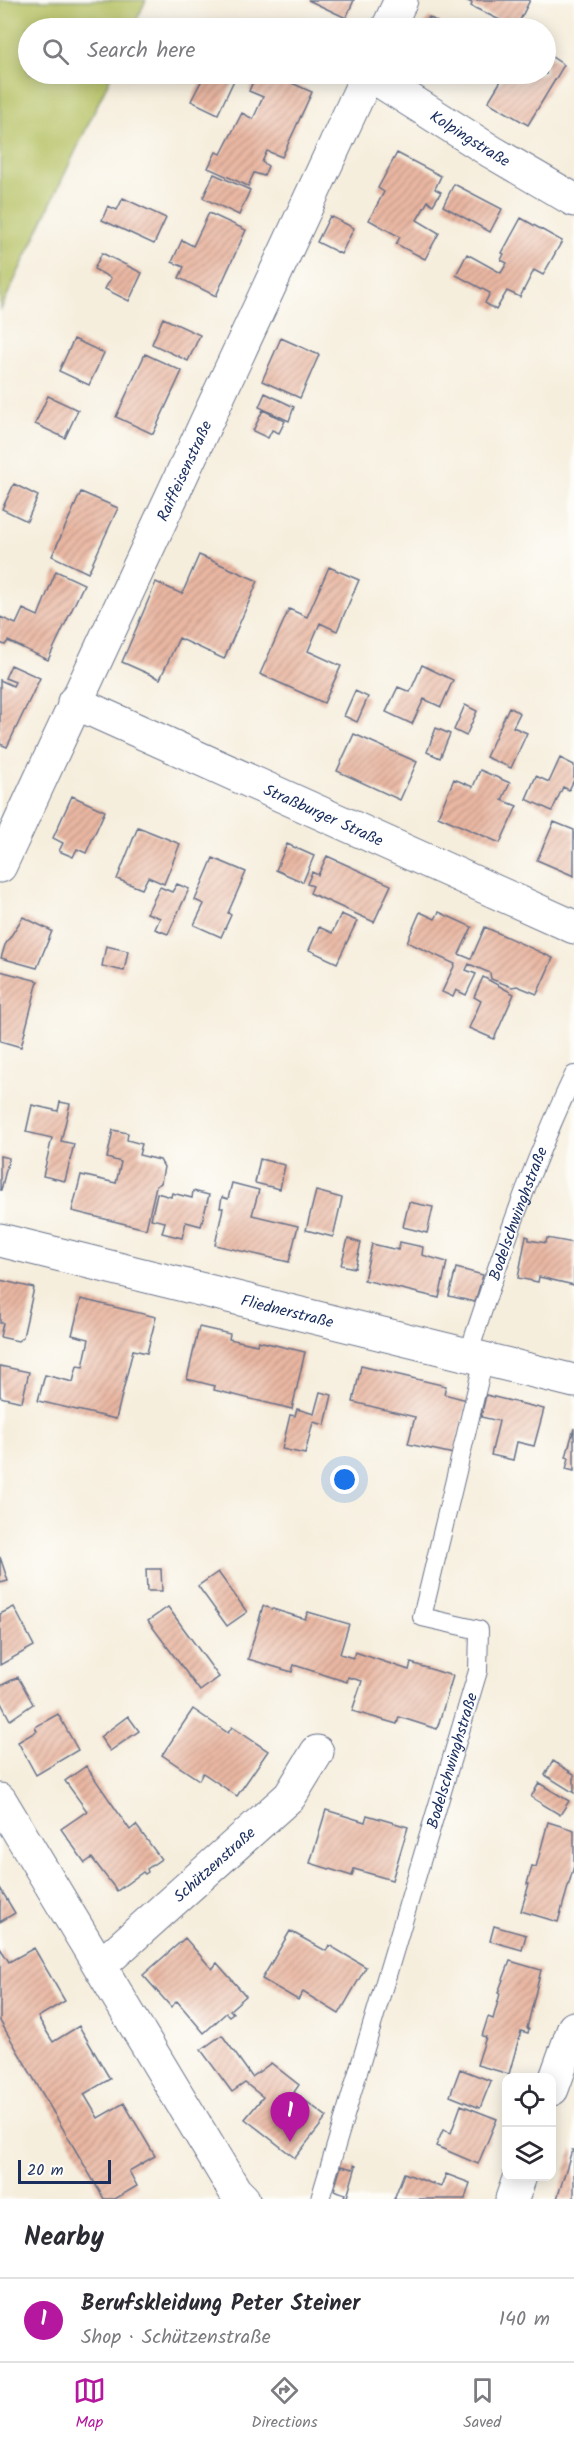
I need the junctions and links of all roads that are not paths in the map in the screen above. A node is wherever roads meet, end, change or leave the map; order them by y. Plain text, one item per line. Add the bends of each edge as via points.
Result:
1 (401, 0) edge
2 (393, 18) edge
3 (363, 84) edge
4 (384, 84) edge
5 (574, 200) edge
6 (74, 702) junction
7 (0, 866) edge
8 (574, 927) edge
9 (574, 1074) edge
10 (0, 1240) edge
11 (476, 1357) junction
12 (574, 1381) edge
13 (317, 1752) dead end
14 (0, 1800) edge
15 (100, 1966) junction
16 (574, 2028) edge
17 (556, 2079) edge
18 (518, 2181) edge
19 (243, 2199) edge
20 (320, 2199) edge
21 (512, 2199) edge

1 - 2 street
3 - 6 street, Raiffeisenstraße
4 - 5 street, Kolpingstraße
6 - 7 street, Raiffeisenstraße
6 - 8 street, Straßburger Straße
9 - 11 lane, Bodelschwinghstraße via 548,1130 505,1244
10 - 11 street, Fliednerstraße
11 - 12 street, Fliednerstraße
11 - 20 lane, Bodelschwinghstraße via 422,1617 479,1630 478,1671
13 - 15 street, Schützenstraße via 290,1796
14 - 15 street
15 - 19 street
16 - 17 street
18 - 21 street

